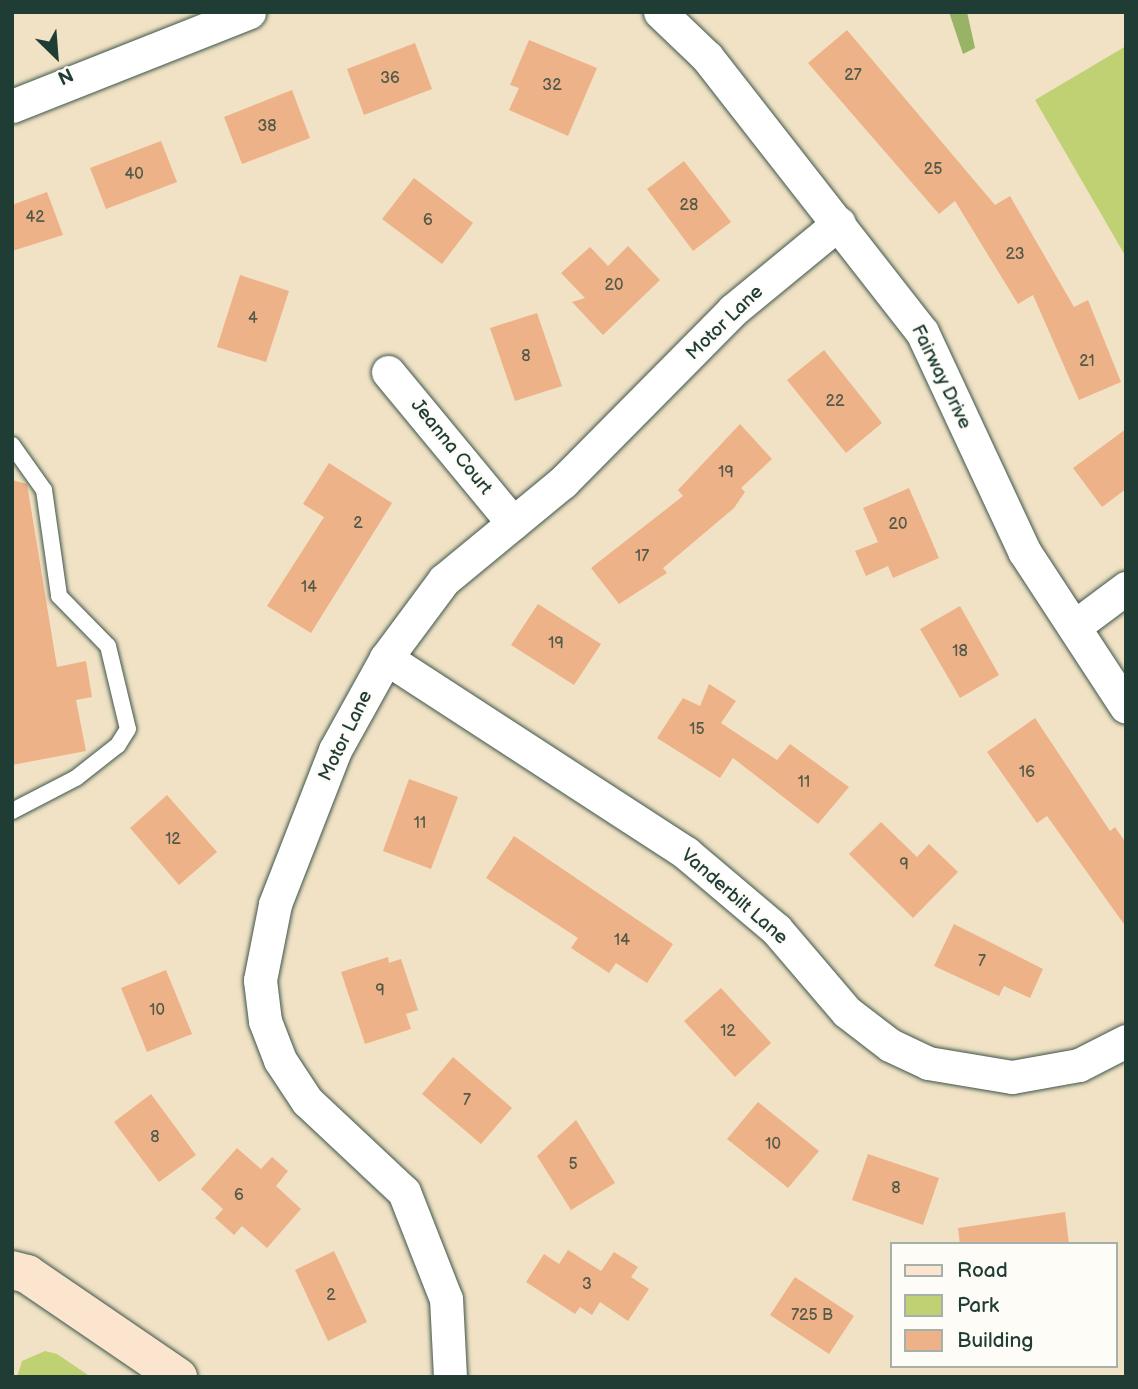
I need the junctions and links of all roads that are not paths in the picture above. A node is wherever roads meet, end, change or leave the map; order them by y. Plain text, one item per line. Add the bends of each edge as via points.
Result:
1 (249, 12) edge
2 (660, 12) edge
3 (12, 106) edge
4 (839, 223) junction
5 (388, 372) dead end
6 (12, 445) edge
7 (513, 523) junction
8 (1126, 588) edge
9 (1075, 626) junction
10 (386, 658) junction
11 (1126, 707) edge
12 (12, 811) edge
13 (1126, 1041) edge
14 (12, 1270) edge
15 (178, 1377) edge
16 (450, 1377) edge

1 - 3 street
2 - 4 street, Fairway Drive via 707,57
4 - 7 street, Motor Lane via 733,310 626,424
4 - 9 street, Fairway Drive via 922,332 1024,551
5 - 7 street, Jeanna Court
6 - 12 lane via 44,491 60,596 108,646 128,729 118,745 40,800
7 - 10 street, Motor Lane via 444,580
8 - 9 street
9 - 11 street, Fairway Drive
10 - 13 street, Vanderbilt Lane via 686,853 776,929 847,1012 890,1045 928,1063 1012,1077 1079,1065
10 - 16 street, Motor Lane via 335,750 275,904 260,980 280,1060 307,1101 404,1192 446,1299
14 - 15 main road via 27,1274

